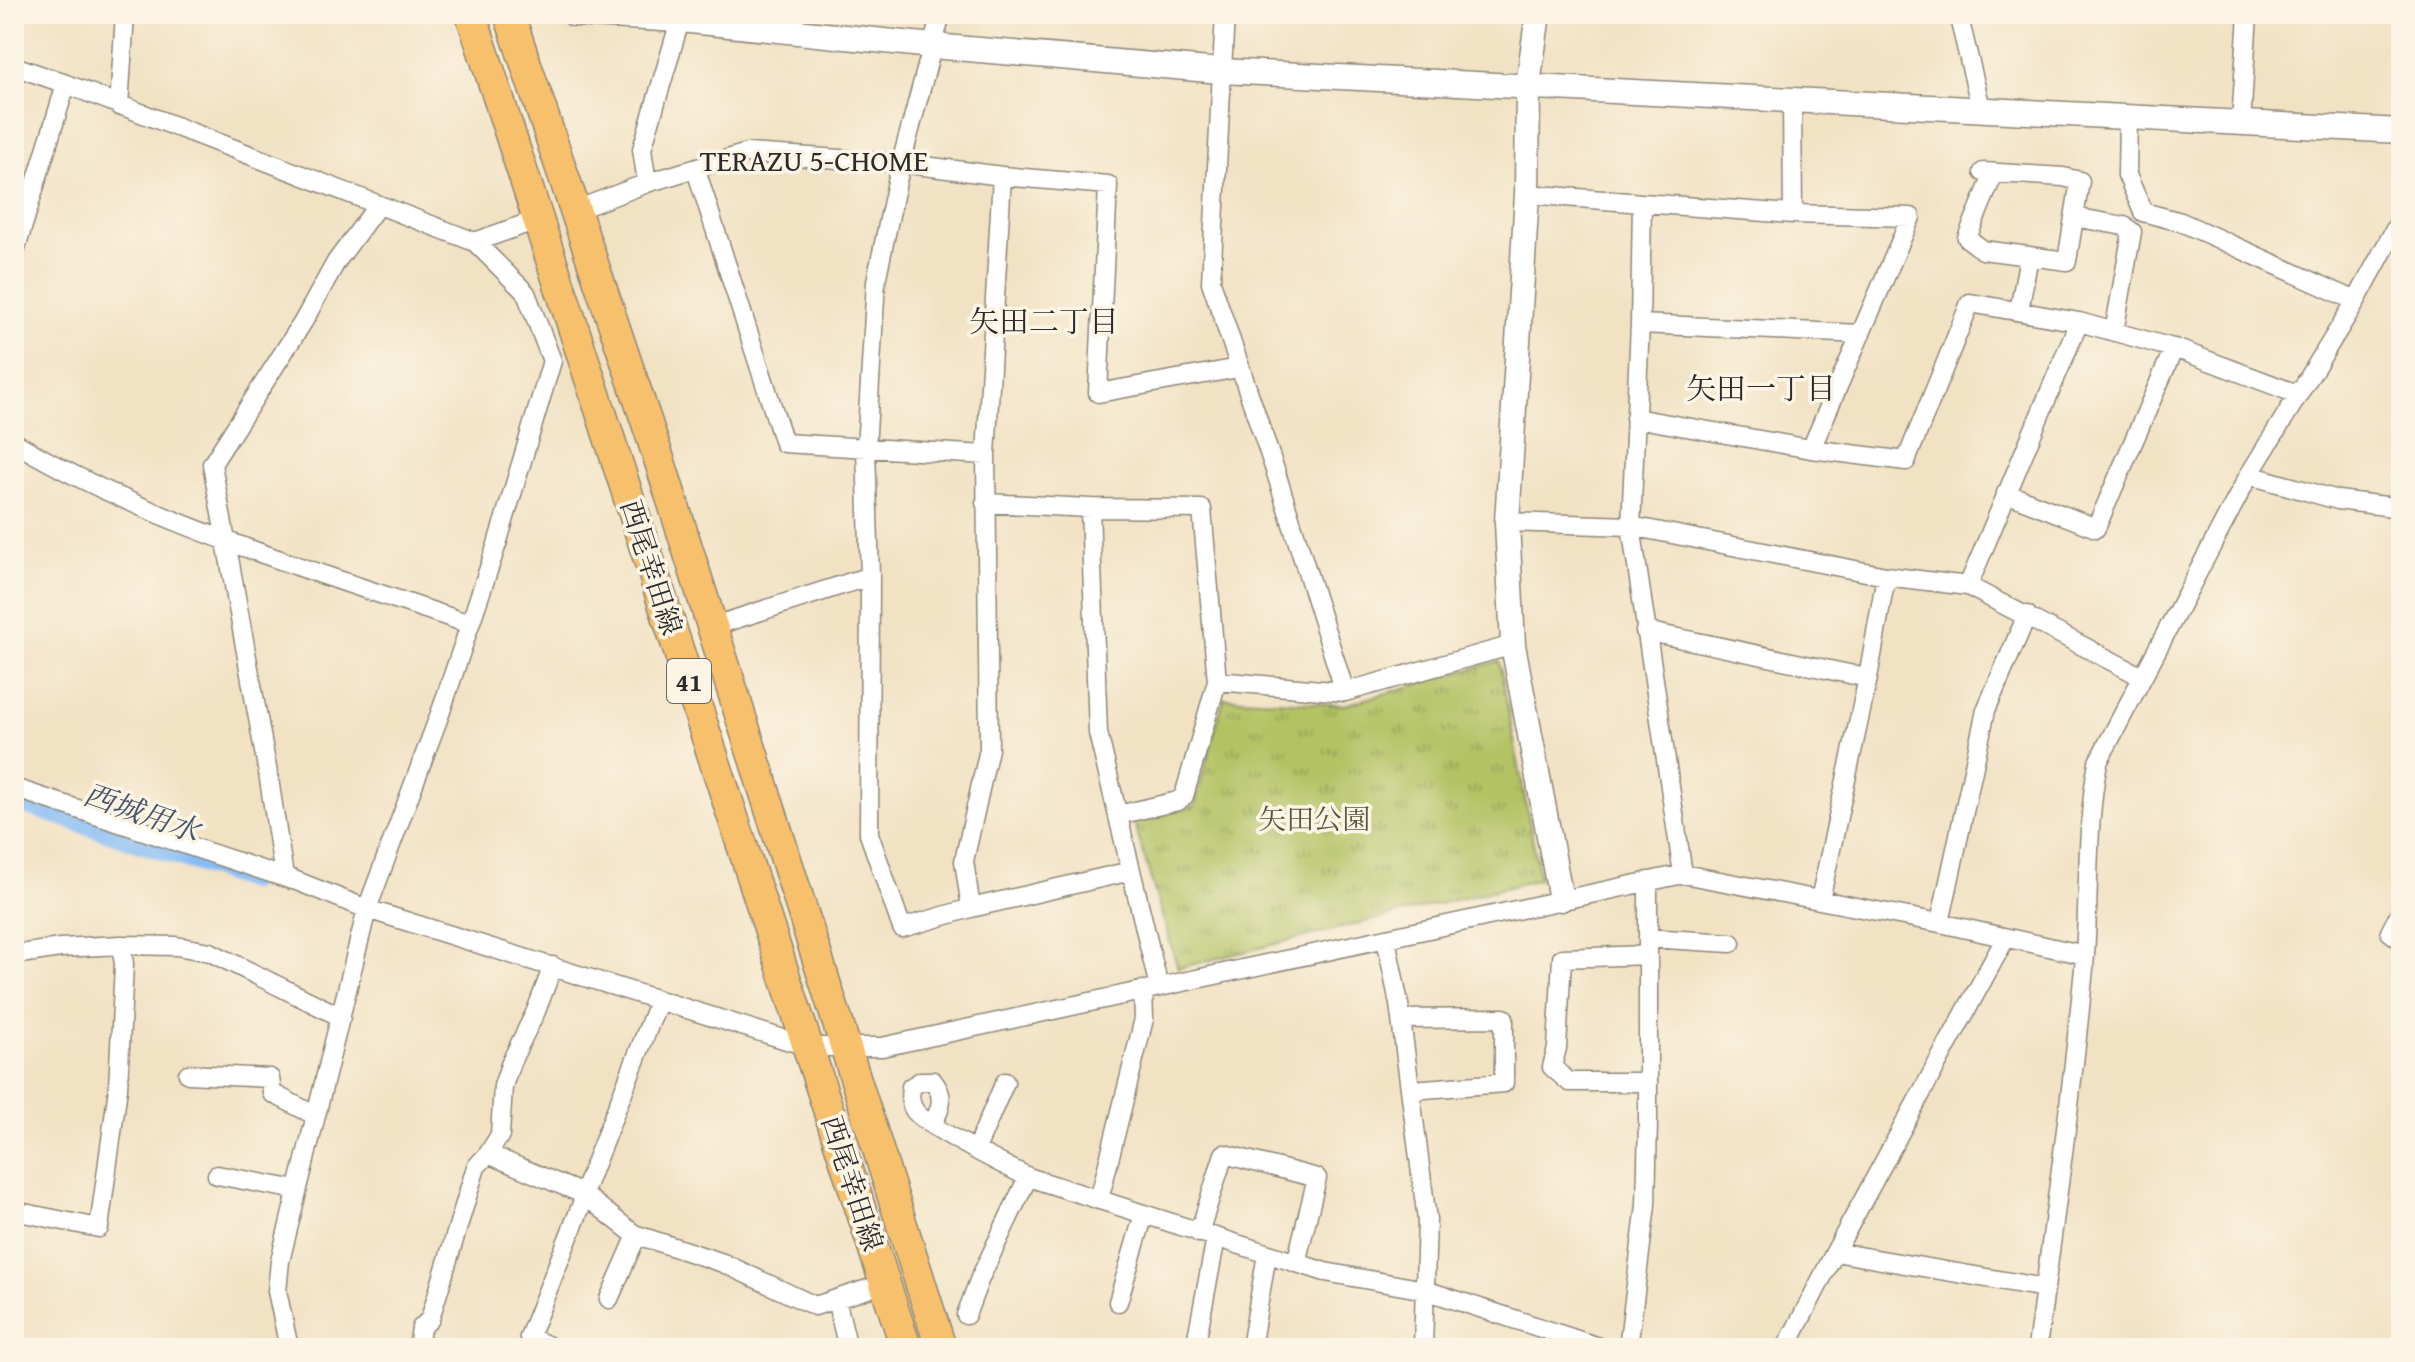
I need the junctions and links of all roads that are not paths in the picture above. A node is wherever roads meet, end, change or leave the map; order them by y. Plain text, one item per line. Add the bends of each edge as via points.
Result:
1 (125, 14) edge
2 (471, 14) edge
3 (509, 14) edge
4 (574, 14) edge
5 (941, 14) edge
6 (1225, 14) edge
7 (1538, 14) edge
8 (1958, 14) edge
9 (2248, 14) edge
10 (681, 17) edge
11 (933, 46) junction
12 (14, 66) edge
13 (1221, 71) junction
14 (66, 84) junction
15 (1528, 85) junction
16 (1792, 102) junction
17 (119, 106) junction
18 (1981, 108) junction
19 (2128, 116) junction
20 (2241, 123) junction
21 (2401, 131) edge
22 (901, 163) junction
23 (696, 170) junction
24 (1002, 176) junction
25 (647, 183) junction
26 (1527, 194) junction
27 (1642, 203) junction
28 (378, 205) junction
29 (576, 210) junction
30 (1793, 214) junction
31 (2074, 217) junction
32 (2401, 218) edge
33 (539, 219) junction
34 (475, 242) junction
35 (14, 255) edge
36 (2029, 256) junction
37 (2356, 301) junction
38 (2019, 311) junction
39 (2079, 322) junction
40 (1640, 324) junction
41 (2114, 332) junction
42 (1861, 334) junction
43 (2174, 348) junction
44 (1239, 368) junction
45 (2297, 394) junction
46 (1635, 418) junction
47 (14, 442) edge
48 (866, 449) junction
49 (1811, 449) junction
50 (986, 455) junction
51 (2249, 475) junction
52 (2006, 493) junction
53 (985, 503) junction
54 (2401, 504) edge
55 (1090, 508) junction
56 (1507, 522) junction
57 (1631, 526) junction
58 (224, 539) junction
59 (870, 576) junction
60 (1886, 576) junction
61 (1968, 586) junction
62 (2027, 615) junction
63 (469, 624) junction
64 (711, 627) junction
65 (1645, 631) junction
66 (1513, 645) junction
67 (2142, 677) junction
68 (1868, 678) junction
69 (1217, 681) junction
70 (1345, 692) junction
71 (14, 788) edge
72 (1118, 815) junction
73 (1131, 871) junction
74 (1683, 874) junction
75 (1648, 881) junction
76 (312, 887) junction
77 (1561, 899) junction
78 (1820, 900) junction
79 (971, 908) junction
80 (367, 909) junction
81 (2401, 911) edge
82 (1940, 923) junction
83 (1386, 939) junction
84 (2005, 939) junction
85 (2401, 940) edge
86 (1731, 943) dead end
87 (121, 945) junction
88 (1648, 947) junction
89 (14, 955) edge
90 (2085, 955) junction
91 (553, 966) junction
92 (1151, 988) junction
93 (659, 1000) junction
94 (341, 1017) junction
95 (1401, 1019) junction
96 (809, 1047) junction
97 (845, 1047) junction
98 (188, 1074) dead end
99 (1005, 1082) dead end
100 (1648, 1082) junction
101 (1411, 1090) junction
102 (316, 1116) junction
103 (932, 1124) dead end
104 (976, 1149) junction
105 (488, 1154) junction
106 (217, 1175) dead end
107 (1028, 1177) junction
108 (297, 1190) junction
109 (584, 1195) junction
110 (1099, 1200) junction
111 (14, 1211) edge
112 (1144, 1214) junction
113 (637, 1235) junction
114 (1208, 1235) junction
115 (1835, 1252) junction
116 (1267, 1254) junction
117 (1296, 1263) junction
118 (886, 1283) junction
119 (2045, 1288) junction
120 (1425, 1290) junction
121 (609, 1299) dead end
122 (836, 1299) junction
123 (1118, 1302) dead end
124 (966, 1315) dead end
125 (1561, 1342) edge
126 (289, 1348) edge
127 (418, 1348) edge
128 (553, 1348) edge
129 (848, 1348) edge
130 (906, 1348) edge
131 (941, 1348) edge
132 (1195, 1348) edge
133 (1251, 1348) edge
134 (1423, 1348) edge
135 (1602, 1348) edge
136 (1628, 1348) edge
137 (1786, 1348) edge
138 (2037, 1348) edge

1 - 17 street
2 - 33 main road, 西尾幸田線 / 41
3 - 29 main road, 西尾幸田線 / 41
4 - 10 street
5 - 11 street
6 - 13 street
7 - 15 street
8 - 18 street
9 - 20 street
10 - 11 street
10 - 25 street via 642,149
11 - 13 street
11 - 22 street
12 - 14 street
13 - 15 street
13 - 44 street via 1211,282
14 - 17 street
14 - 35 street
15 - 16 street
15 - 26 street
16 - 18 street
16 - 30 street
17 - 28 street
18 - 19 street
19 - 20 street
19 - 37 street via 2127,175 2143,212 2181,222
20 - 21 street
22 - 23 street via 747,153
22 - 24 street
22 - 48 street via 876,281
23 - 25 street
23 - 48 street via 784,443
24 - 44 street via 1108,185 1098,393
24 - 50 street
25 - 29 street
26 - 27 street
26 - 56 street
27 - 30 street
27 - 40 street
28 - 34 street
28 - 58 street via 336,262 212,464
29 - 64 main road, 西尾幸田線 / 41
30 - 42 street via 1911,217
31 - 36 street via 2067,261
31 - 36 street via 2080,181 1988,173 1967,238 1983,250
31 - 41 street via 2132,232
32 - 37 street
33 - 34 street
33 - 96 main road, 西尾幸田線 / 41
34 - 63 street via 526,293 552,361
36 - 38 street
37 - 45 street
38 - 39 street
38 - 49 street via 1970,303 1906,461
39 - 41 street
39 - 52 street
40 - 42 street
40 - 46 street
41 - 43 street
42 - 49 street
43 - 45 street
43 - 52 street via 2096,528
44 - 70 street
45 - 51 street
46 - 49 street
46 - 57 street
47 - 58 street via 91,484
48 - 50 street
48 - 59 street
50 - 53 street
51 - 54 street via 2338,500
51 - 67 street
52 - 61 street
53 - 55 street
53 - 79 street via 989,749 964,861
55 - 69 street via 1202,509
55 - 72 street via 1098,733
56 - 57 street
56 - 66 street
57 - 60 street
57 - 65 street
58 - 63 street
58 - 76 street via 284,876
59 - 64 street
59 - 79 street via 869,834 902,928
60 - 61 street
60 - 68 street
61 - 62 street
62 - 67 street
62 - 82 street via 1986,710
63 - 80 street
64 - 97 main road, 西尾幸田線 / 41
65 - 68 street
65 - 74 street
66 - 70 street
66 - 77 street
67 - 90 street via 2098,762
68 - 78 street
69 - 70 street
69 - 72 street via 1184,796
71 - 76 street
72 - 73 street
73 - 79 street
73 - 92 street
74 - 75 street
74 - 78 street
75 - 77 street
75 - 88 street
76 - 80 street
77 - 83 street
78 - 82 street
80 - 91 street
80 - 94 street
81 - 85 street via 2390,932
82 - 84 street
83 - 92 street
83 - 95 street
84 - 90 street
84 - 115 street
86 - 88 street
87 - 89 street
87 - 94 street via 210,952
87 - 111 street via 118,1088 99,1228
88 - 100 street
88 - 100 street via 1562,958 1552,1067 1569,1082
90 - 119 street
91 - 93 street
91 - 105 street via 511,1062 503,1086 500,1135
92 - 97 street via 882,1047
92 - 110 street
93 - 96 street
93 - 109 street
94 - 102 street
95 - 101 street
95 - 101 street via 1504,1018 1504,1083
96 - 97 street
96 - 118 main road, 西尾幸田線 / 41
97 - 131 main road, 西尾幸田線 / 41
98 - 102 street via 270,1078 272,1093
99 - 104 street
100 - 136 street via 1646,1205
101 - 120 street via 1427,1220
102 - 108 street
103 - 104 street
104 - 107 street
105 - 109 street
105 - 127 street via 476,1167
106 - 108 street
107 - 110 street
107 - 124 street
108 - 126 street via 277,1291
109 - 113 street
109 - 128 street via 529,1337
110 - 112 street
112 - 114 street
112 - 123 street
113 - 121 street
113 - 122 street via 723,1263 815,1306
114 - 116 street
114 - 117 street via 1224,1154 1317,1178
114 - 132 street
115 - 119 street
115 - 137 street
116 - 117 street
116 - 133 street
117 - 120 street
118 - 122 street
118 - 130 main road, 西尾幸田線 / 41
119 - 138 street
120 - 125 street
120 - 134 street
122 - 129 street
125 - 135 street

